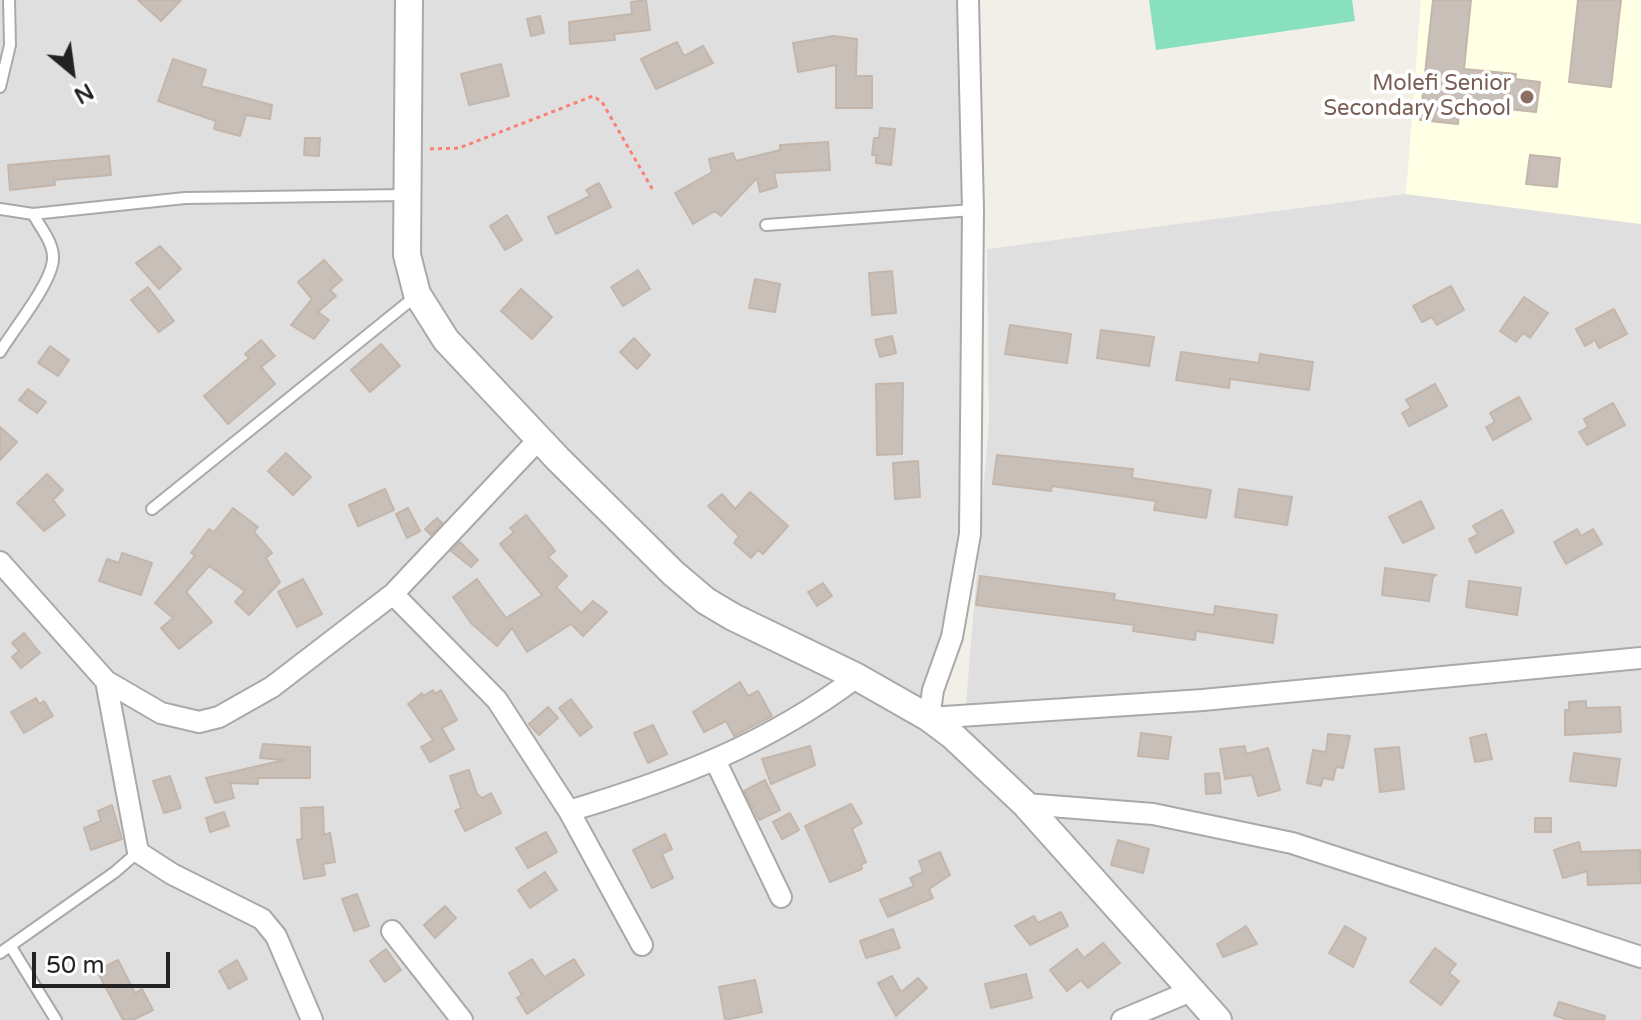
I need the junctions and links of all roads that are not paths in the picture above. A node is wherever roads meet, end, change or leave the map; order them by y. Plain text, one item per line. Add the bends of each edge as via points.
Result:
1 (9, 0) edge
2 (409, 0) edge
3 (968, 0) edge
4 (0, 87) edge
5 (406, 195) junction
6 (0, 209) edge
7 (973, 210) junction
8 (33, 214) junction
9 (766, 225) dead end
10 (417, 294) junction
11 (0, 352) edge
12 (539, 439) junction
13 (152, 509) dead end
14 (0, 562) edge
15 (393, 594) junction
16 (1641, 658) edge
17 (857, 677) junction
18 (106, 681) junction
19 (929, 718) junction
20 (716, 762) junction
21 (1025, 804) junction
22 (569, 811) junction
23 (138, 852) junction
24 (781, 897) dead end
25 (392, 931) dead end
26 (642, 945) dead end
27 (11, 947) junction
28 (0, 953) edge
29 (1641, 957) edge
30 (1191, 991) junction
31 (56, 1020) edge
32 (312, 1020) edge
33 (462, 1020) edge
34 (1122, 1020) edge
35 (1218, 1020) edge

1 - 4 lane via 10,45
2 - 5 street
3 - 7 street
5 - 8 lane via 185,198
5 - 10 street via 407,255
6 - 8 lane
7 - 9 lane
7 - 19 street via 970,534 952,637
8 - 11 lane via 53,260
10 - 12 street via 446,340
10 - 13 lane
12 - 15 street
12 - 17 street via 706,601
14 - 18 street
15 - 18 street via 272,687 219,717 199,722 161,713
15 - 22 street via 497,700
16 - 19 street via 1203,700
17 - 19 street
17 - 20 street via 782,729
18 - 23 street
19 - 21 street
20 - 22 street
20 - 24 street
21 - 29 street via 1153,814 1292,843
21 - 30 street
22 - 26 street
23 - 27 lane
23 - 32 street via 262,919 276,936
25 - 33 street
27 - 28 lane
27 - 31 lane
30 - 34 street
30 - 35 street

